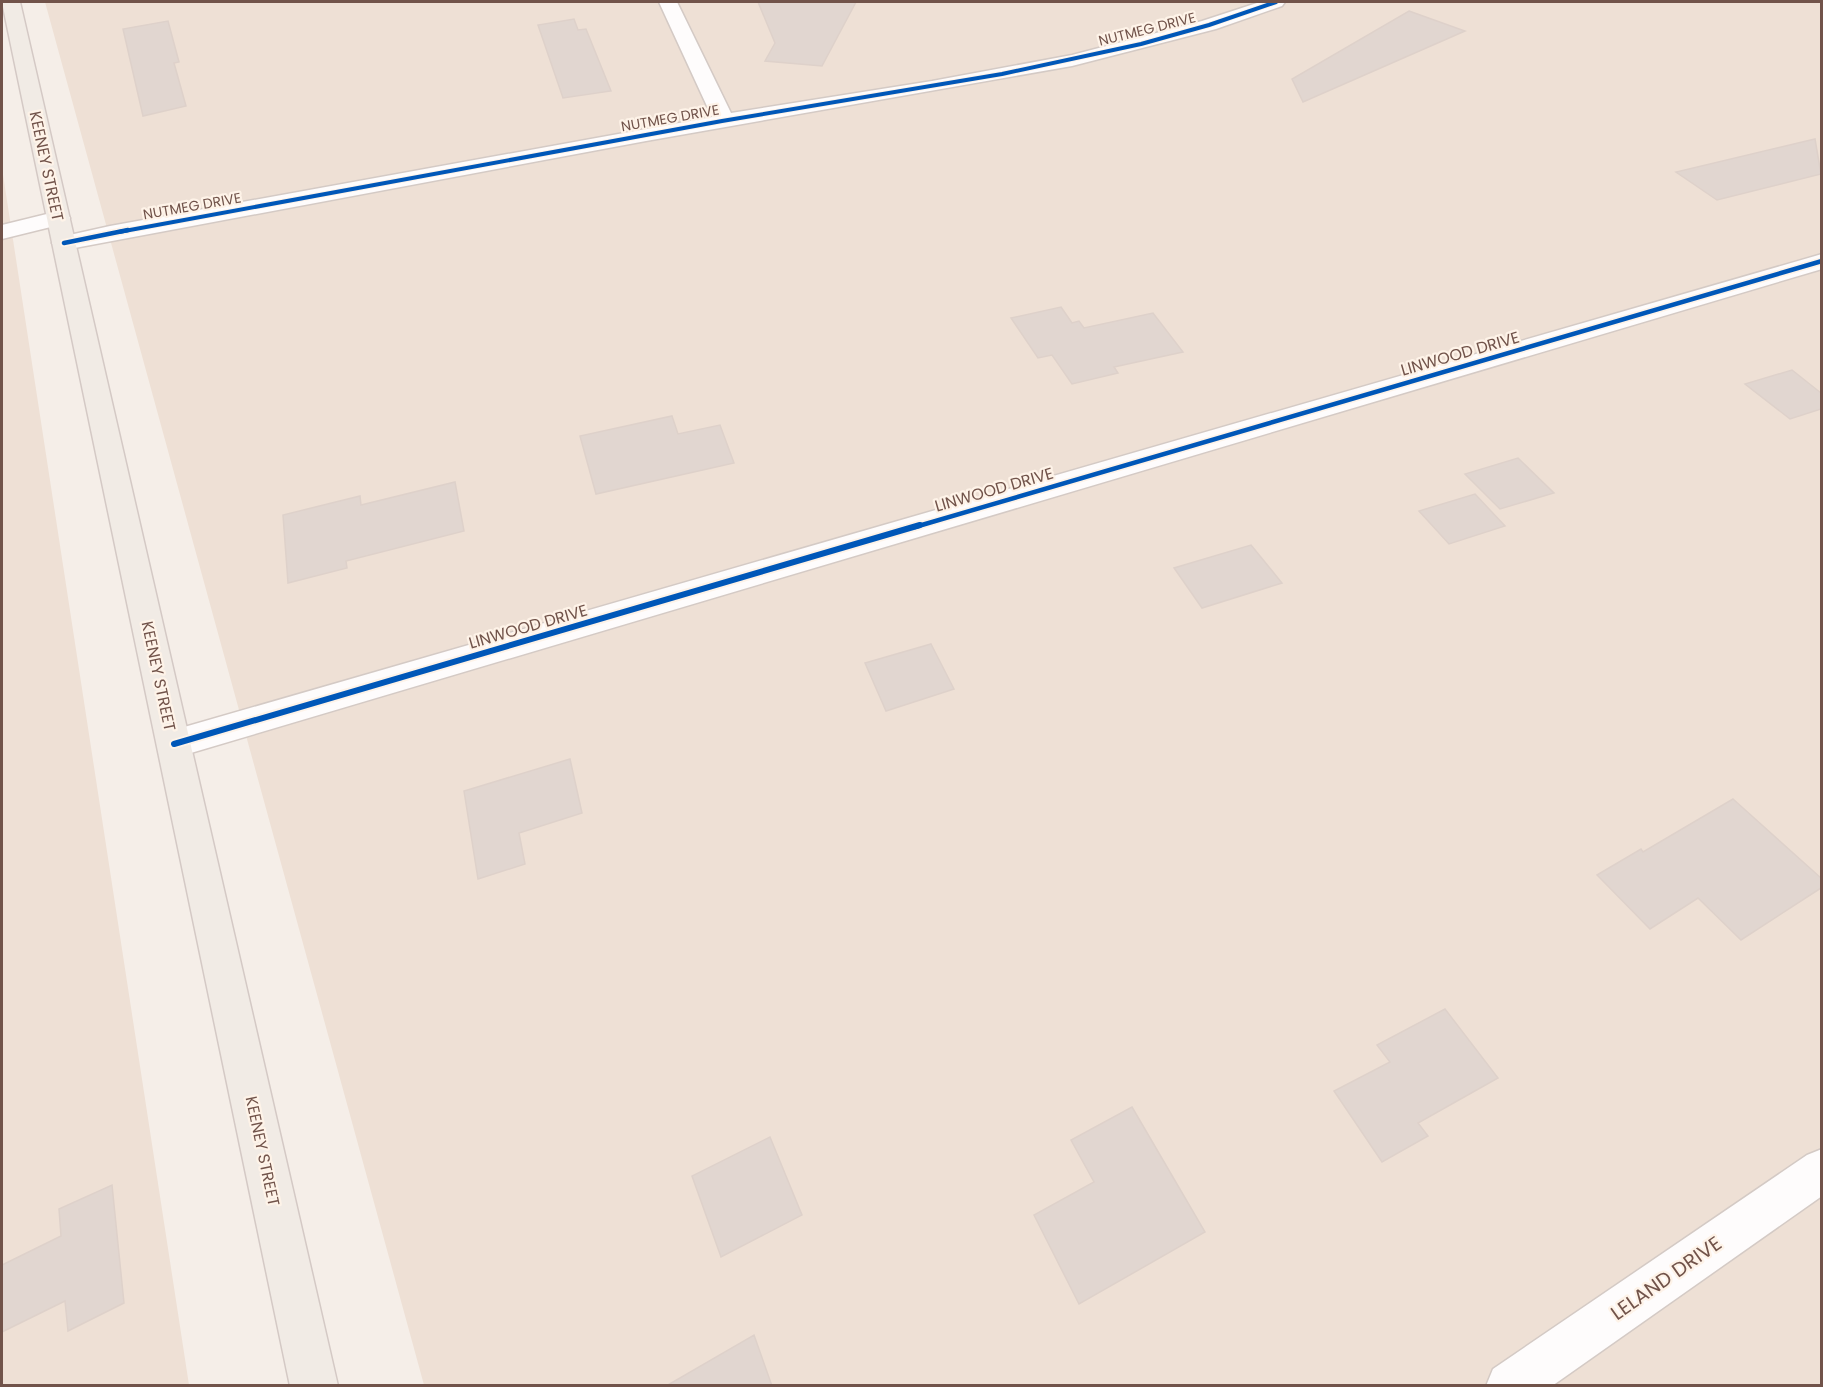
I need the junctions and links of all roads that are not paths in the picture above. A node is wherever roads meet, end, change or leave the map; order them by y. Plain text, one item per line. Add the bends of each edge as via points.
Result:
1 (11, 2) edge
2 (668, 2) edge
3 (1276, 2) edge
4 (724, 121) junction
5 (62, 231) junction
6 (2, 232) edge
7 (1821, 261) edge
8 (174, 744) junction
9 (1821, 1170) edge
10 (314, 1386) edge
11 (1510, 1386) edge

1 - 5 main road, KEENEY STREET
2 - 4 street
3 - 4 street, NUTMEG DRIVE via 1224,22 1047,66
4 - 5 street, NUTMEG DRIVE via 110,233
5 - 6 street, NUTMEG DRIVE
5 - 8 main road, KEENEY STREET
7 - 8 street, LINWOOD DRIVE
8 - 10 main road, KEENEY STREET
9 - 11 street, LELAND DRIVE

